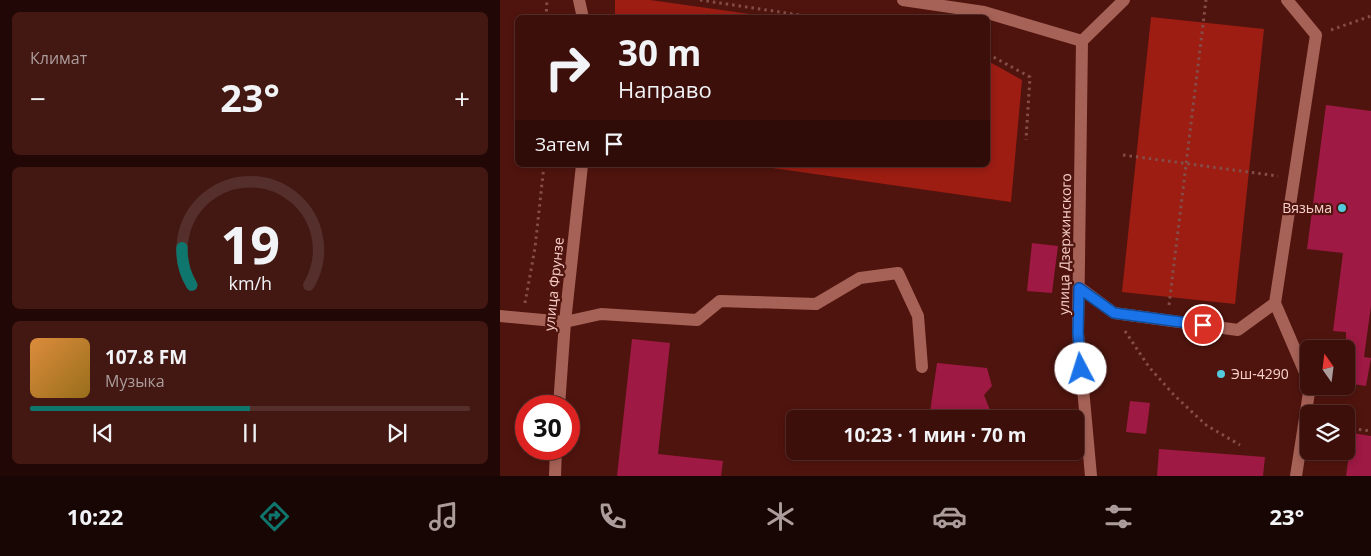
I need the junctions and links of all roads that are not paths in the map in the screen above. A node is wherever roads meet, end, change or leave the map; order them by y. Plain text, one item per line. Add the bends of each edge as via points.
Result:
1 (578, 0) edge
2 (903, 0) edge
3 (1124, 0) edge
4 (1287, 0) edge
5 (985, 6) edge
6 (582, 15) edge
7 (1082, 41) junction
8 (582, 167) edge
9 (1079, 288) junction
10 (1275, 304) junction
11 (500, 316) edge
12 (565, 322) junction
13 (1300, 361) edge
14 (922, 367) dead end
15 (560, 395) edge
16 (1309, 395) edge
17 (556, 460) edge
18 (555, 476) edge
19 (1091, 476) edge
20 (1296, 476) edge

1 - 6 street
2 - 5 street
3 - 7 street
4 - 10 street via 1316,35
5 - 7 street
7 - 9 street, улица Дзержинского
8 - 12 street, улица Фрунзе
9 - 10 street via 1114,313 1238,330
9 - 19 street, улица Дзержинского via 1078,333
10 - 13 street
11 - 12 street
12 - 14 street via 601,314 697,320 720,301 816,304 860,278 898,273 918,316
12 - 15 street, улица Фрунзе
16 - 20 street
17 - 18 street

